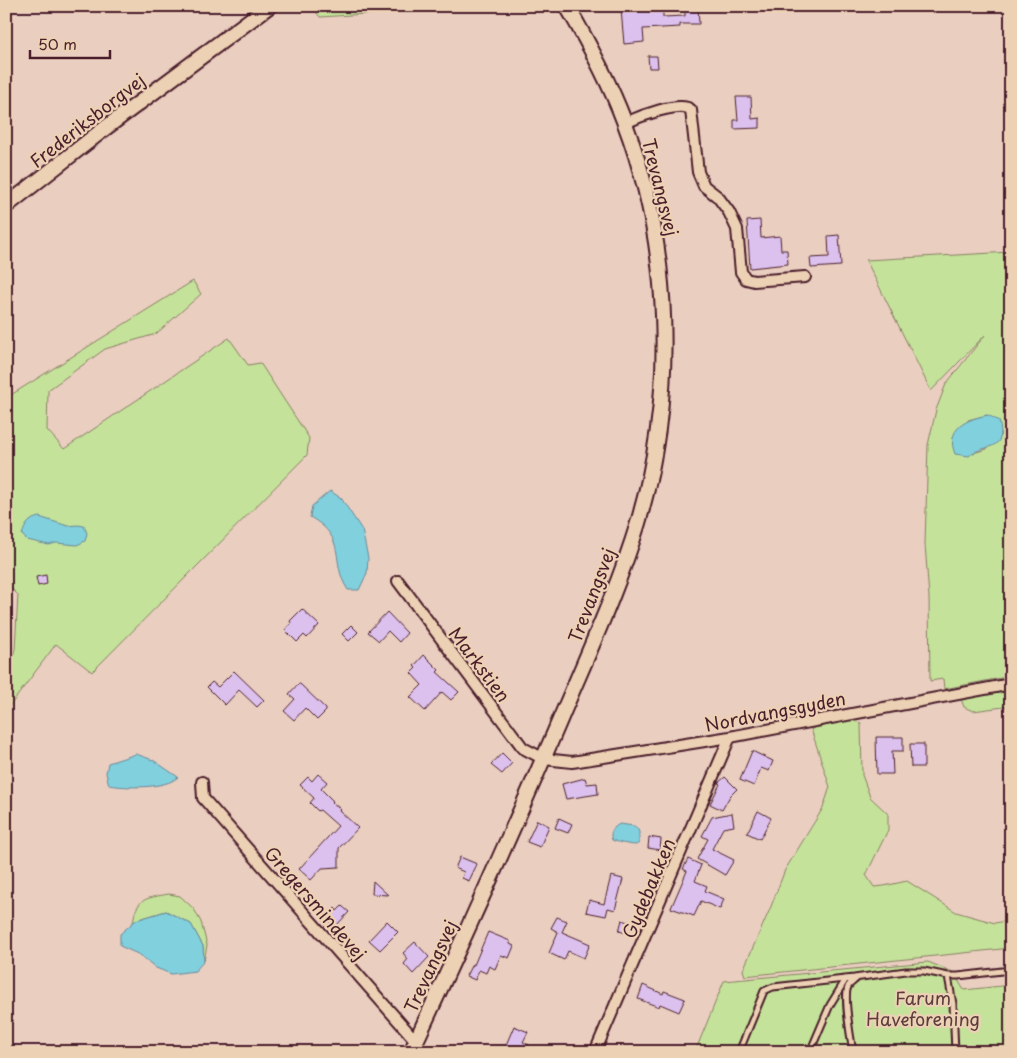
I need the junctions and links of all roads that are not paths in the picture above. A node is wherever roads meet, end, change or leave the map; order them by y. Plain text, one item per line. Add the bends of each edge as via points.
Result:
1 (269, 6) edge
2 (281, 6) edge
3 (567, 6) edge
4 (215, 47) junction
5 (625, 123) junction
6 (6, 206) edge
7 (805, 277) dead end
8 (398, 580) dead end
9 (1011, 684) edge
10 (730, 736) junction
11 (544, 759) junction
12 (202, 782) dead end
13 (1011, 970) edge
14 (948, 976) junction
15 (857, 978) junction
16 (846, 979) junction
17 (414, 1046) edge
18 (595, 1052) edge
19 (739, 1052) edge
20 (810, 1052) edge
21 (853, 1052) edge
22 (955, 1052) edge

1 - 4 street, Frederiksborgvej
2 - 4 street, Frederiksborgvej
3 - 5 street, Trevangsvej via 595,55
4 - 6 street, Frederiksborgvej
5 - 7 street, Trevangsvej via 673,107 684,106 691,110 698,172 704,186 729,212 736,230 740,272 746,280 754,281
5 - 11 street, Trevangsvej via 650,212 660,270 663,323 657,433 639,520 624,564
8 - 11 street, Markstien via 523,748
9 - 10 street, Nordvangsgyden
10 - 11 street, Nordvangsgyden via 572,762
10 - 18 street, Gydebakken
11 - 17 street, Trevangsvej
12 - 17 street, Gregersmindevej via 203,798
13 - 14 lane
14 - 15 lane via 906,971
14 - 22 lane
15 - 16 lane
15 - 21 lane via 848,987 847,994
16 - 19 lane via 773,987 764,991
16 - 20 lane via 830,1005

